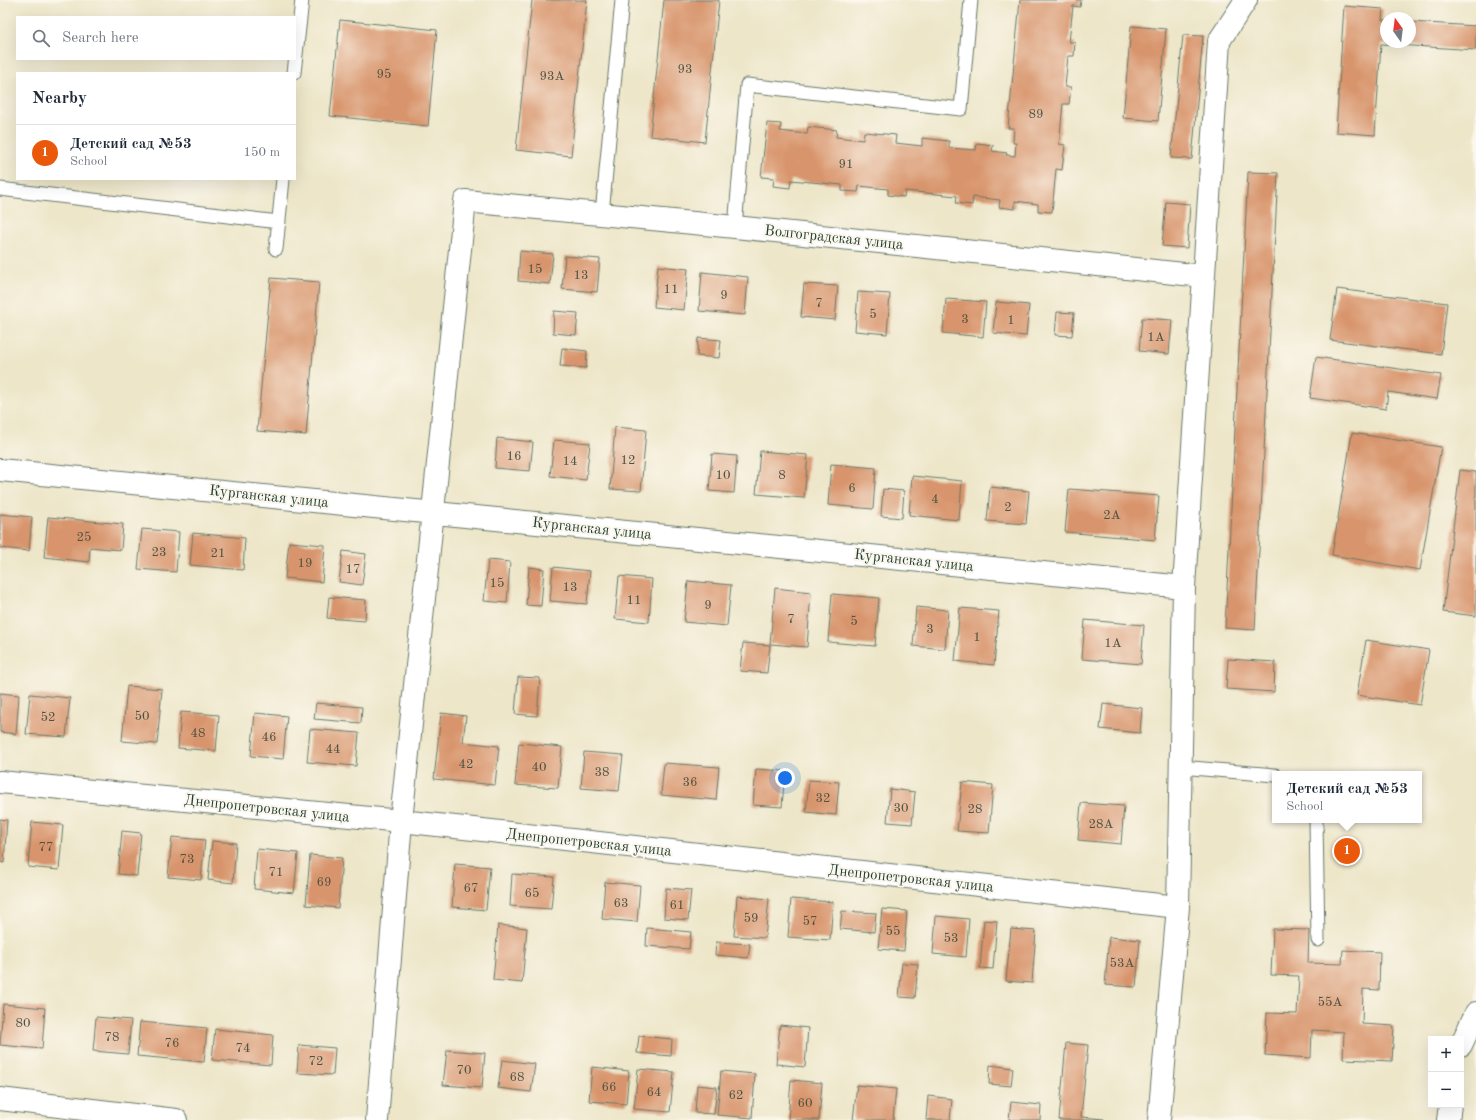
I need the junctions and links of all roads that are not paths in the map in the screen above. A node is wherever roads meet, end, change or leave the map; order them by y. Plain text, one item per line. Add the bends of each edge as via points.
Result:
1 (302, 0) edge
2 (622, 0) edge
3 (970, 0) edge
4 (1246, 0) edge
5 (296, 55) edge
6 (295, 60) edge
7 (294, 72) edge
8 (283, 180) edge
9 (0, 189) edge
10 (602, 214) junction
11 (279, 222) junction
12 (735, 227) junction
13 (276, 249) dead end
14 (1203, 276) junction
15 (0, 470) edge
16 (432, 512) junction
17 (1184, 587) junction
18 (1180, 767) junction
19 (1272, 775) edge
20 (0, 782) edge
21 (401, 821) junction
22 (1316, 823) edge
23 (1178, 907) junction
24 (1318, 940) dead end
25 (1476, 1013) edge
26 (1464, 1039) edge
27 (0, 1099) edge
28 (1450, 1108) edge
29 (176, 1120) edge
30 (377, 1120) edge
31 (1159, 1120) edge
32 (1448, 1120) edge

1 - 5 lane
2 - 10 lane
3 - 12 lane via 961,109 747,86
4 - 14 street via 1219,41
6 - 7 lane
8 - 11 lane
9 - 11 lane
10 - 12 street, Волгоградская улица
10 - 16 street, Волгоградская улица via 465,201
11 - 13 lane
12 - 14 street, Волгоградская улица
14 - 17 street
15 - 16 street, Курганская улица
16 - 17 street, Курганская улица
16 - 21 street
17 - 18 street
18 - 19 lane
18 - 23 street
20 - 21 street, Днепропетровская улица
21 - 23 street, Днепропетровская улица
21 - 30 street
22 - 24 lane
23 - 31 street
25 - 26 street
27 - 29 street
28 - 32 street

